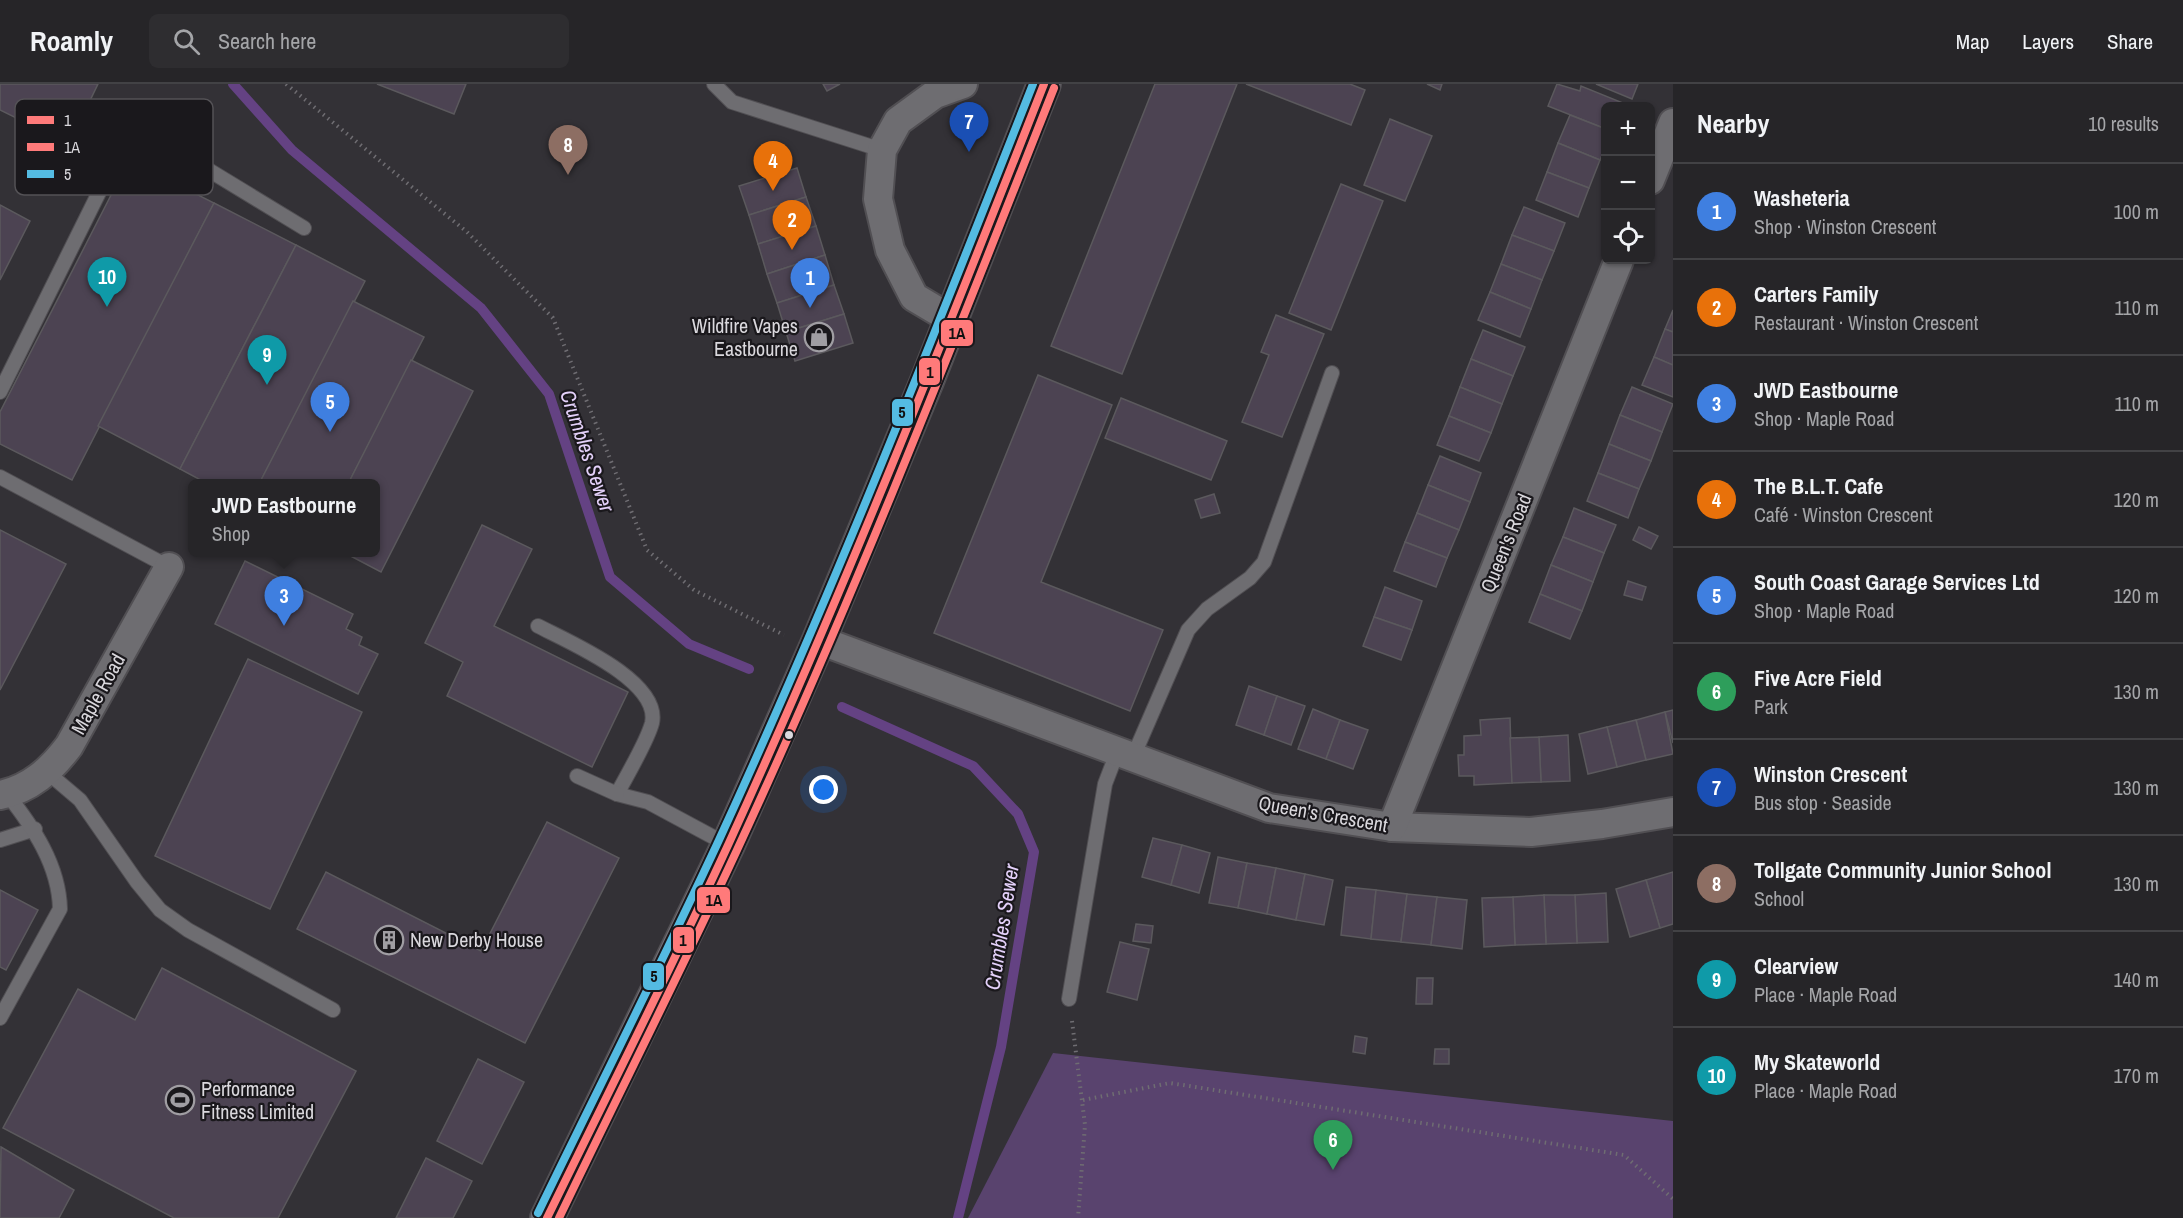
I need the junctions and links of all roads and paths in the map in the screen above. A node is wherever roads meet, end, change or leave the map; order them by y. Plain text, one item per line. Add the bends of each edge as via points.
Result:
1 (286, 84) edge
2 (714, 84) edge
3 (963, 84) edge
4 (1044, 84) edge
5 (1673, 123) edge
6 (882, 150) junction
7 (1655, 168) edge
8 (213, 173) edge
9 (98, 195) edge
10 (304, 228) dead end
11 (1617, 264) edge
12 (951, 319) junction
13 (1332, 373) dead end
14 (0, 392) edge
15 (0, 477) edge
16 (169, 567) joint
17 (538, 626) dead end
18 (817, 645) junction
19 (1125, 754) junction
20 (47, 772) junction
21 (577, 776) dead end
22 (3, 794) edge
23 (617, 794) junction
24 (1673, 812) edge
25 (1392, 827) junction
26 (35, 829) junction
27 (0, 840) edge
28 (728, 845) junction
29 (1069, 999) joint
30 (333, 1010) dead end
31 (0, 1018) edge
32 (1083, 1100) junction
33 (1673, 1198) edge
34 (547, 1218) edge
35 (1078, 1218) edge

1 - 18 path via 467,232 552,318 647,550 694,590
2 - 6 lane via 732,102
3 - 6 street via 935,94 898,121
4 - 12 main road
5 - 7 street
6 - 12 street via 878,199 890,250 914,297
8 - 10 lane
9 - 14 lane
11 - 25 street, Queen's Road
12 - 18 main road
13 - 19 lane via 1264,562 1188,630
15 - 16 lane
16 - 20 street, Maple Road via 69,746
17 - 23 lane via 631,680 652,706 652,723
18 - 19 street, Queen's Crescent
18 - 28 main road
19 - 25 street, Queen's Crescent via 1269,808
19 - 29 lane via 1105,784
20 - 22 street, Maple Road
20 - 30 lane via 80,801 160,909 188,930
21 - 23 lane
22 - 26 lane
23 - 28 lane via 648,802
24 - 25 street, Queen's Crescent via 1531,832
26 - 27 lane
26 - 31 lane via 59,893 60,909
28 - 34 main road
29 - 32 path
32 - 33 path via 1170,1083 1624,1155
32 - 35 path via 1085,1125

